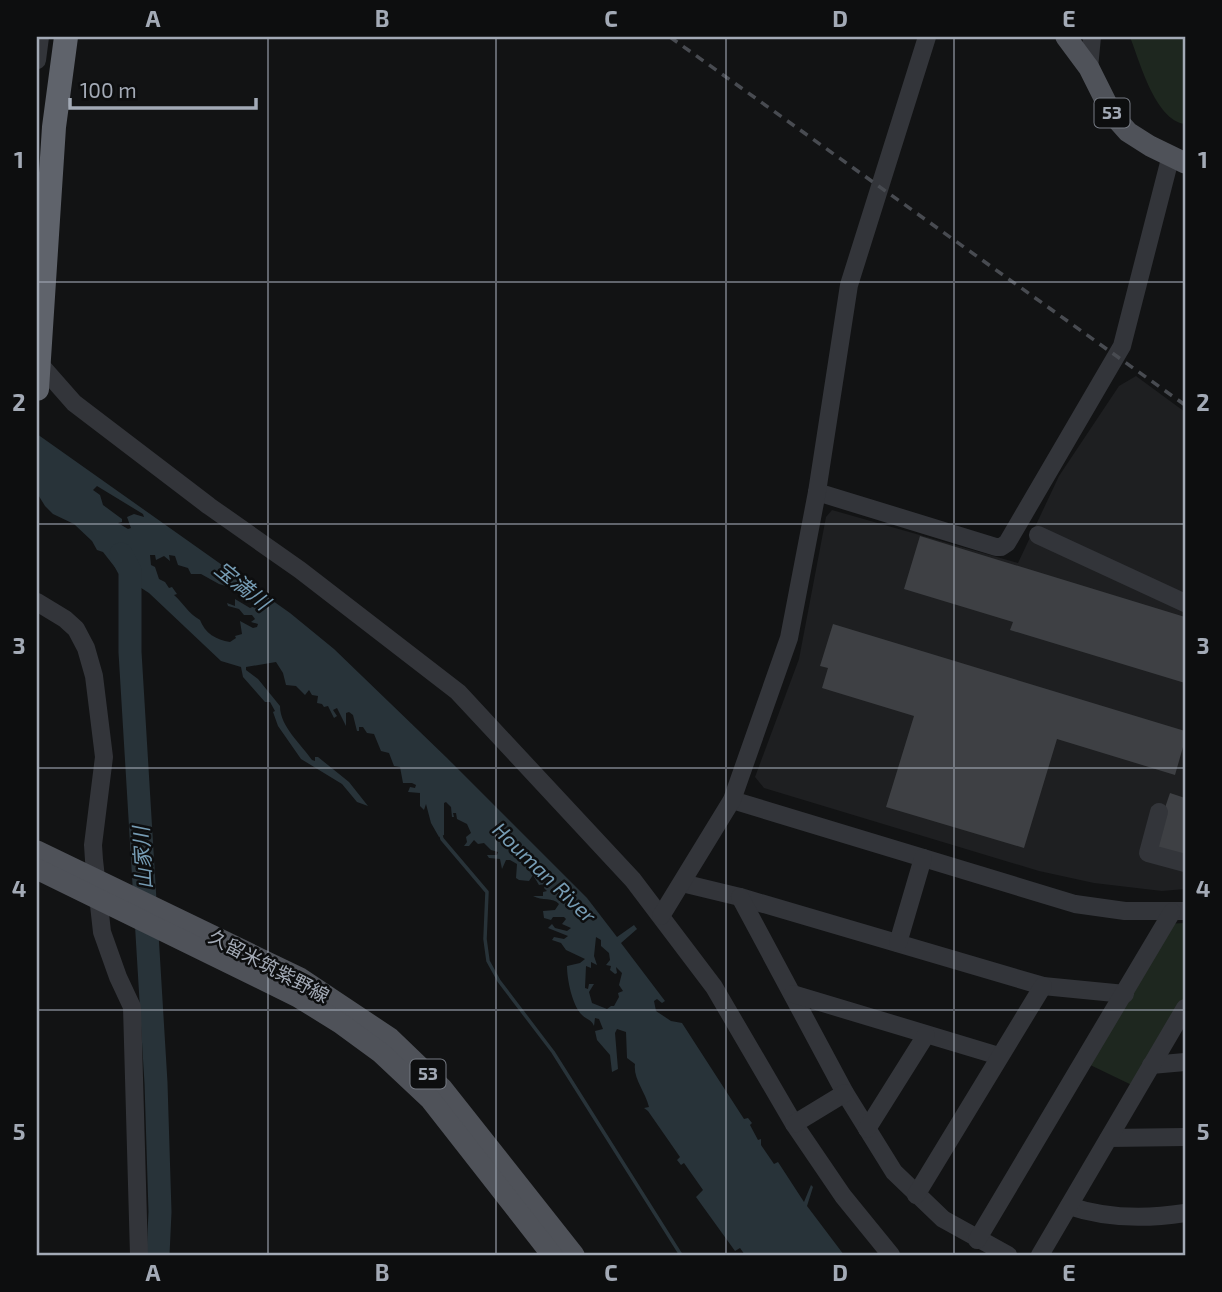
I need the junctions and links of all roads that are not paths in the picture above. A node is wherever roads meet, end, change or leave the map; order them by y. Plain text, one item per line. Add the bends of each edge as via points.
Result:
1 (40, 37) edge
2 (66, 37) edge
3 (928, 37) edge
4 (1066, 37) edge
5 (1092, 37) edge
6 (37, 60) edge
7 (1089, 68) junction
8 (1178, 159) edge
9 (37, 361) edge
10 (37, 389) edge
11 (817, 492) junction
12 (1038, 535) dead end
13 (37, 602) edge
14 (1185, 603) edge
15 (732, 800) junction
16 (1159, 812) dead end
17 (37, 851) edge
18 (923, 858) junction
19 (1185, 863) edge
20 (37, 869) edge
21 (64, 874) junction
22 (682, 883) junction
23 (740, 897) junction
24 (1178, 912) edge
25 (661, 916) junction
26 (898, 943) junction
27 (232, 954) junction
28 (1043, 986) junction
29 (793, 994) junction
30 (1125, 994) junction
31 (1185, 1008) edge
32 (926, 1035) junction
33 (999, 1056) junction
34 (1185, 1062) edge
35 (1151, 1065) junction
36 (845, 1093) junction
37 (794, 1124) junction
38 (867, 1129) junction
39 (1185, 1137) edge
40 (1109, 1138) junction
41 (916, 1195) junction
42 (1069, 1206) junction
43 (1185, 1213) edge
44 (977, 1240) junction
45 (139, 1255) edge
46 (552, 1255) edge
47 (574, 1255) edge
48 (891, 1255) edge
49 (1008, 1255) edge
50 (1040, 1255) edge

1 - 6 street
2 - 10 highway via 54,127
3 - 11 street via 849,285
4 - 7 main road, 53
5 - 7 street
7 - 8 main road, 53 via 1112,114 1128,132
8 - 11 street via 1122,346 1007,543 996,547
9 - 25 street via 74,403 458,692
11 - 15 street via 789,638
12 - 14 street
13 - 45 street via 76,629 94,676 104,757 93,853 102,932 132,1007
15 - 18 street
15 - 22 street
16 - 19 street via 1148,853
17 - 21 main road, 久留米筑紫野線 / 53
18 - 24 street via 1075,904
18 - 26 street
20 - 21 main road, 久留米筑紫野線 / 53
21 - 27 main road, 久留米筑紫野線 / 53
22 - 23 street
22 - 25 street
23 - 26 street
23 - 29 street
24 - 30 street
25 - 37 street via 713,987
26 - 28 street
27 - 46 main road, 久留米筑紫野線 / 53 via 381,1053 430,1099
27 - 47 main road, 久留米筑紫野線 / 53 via 300,978 390,1038 442,1088
28 - 30 street
28 - 33 street
29 - 32 street
29 - 36 street
30 - 44 street
31 - 35 street
32 - 33 street
32 - 38 street
33 - 41 street
34 - 35 street
35 - 40 street
36 - 37 street
36 - 38 street
37 - 48 street
38 - 41 street via 894,1172
39 - 40 street
40 - 42 street
41 - 44 street
42 - 43 street via 1127,1218
42 - 50 street
44 - 49 street

